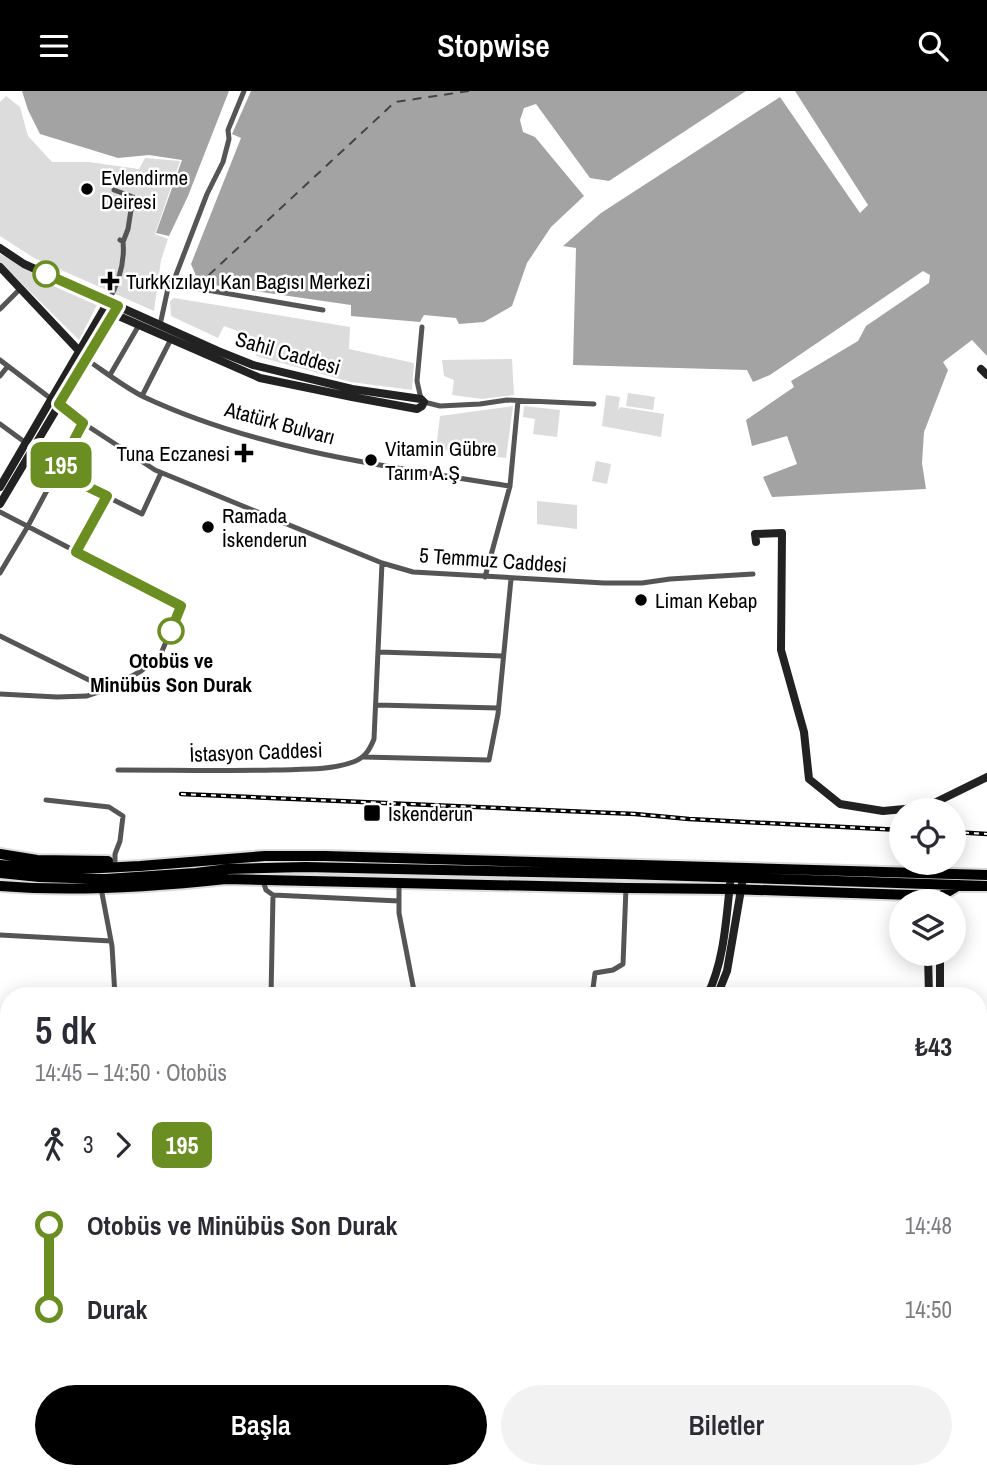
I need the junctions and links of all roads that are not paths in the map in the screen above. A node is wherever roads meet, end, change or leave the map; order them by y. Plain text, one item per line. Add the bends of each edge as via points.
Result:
1 (244, 91) edge
2 (114, 190) dead end
3 (0, 248) edge
4 (0, 267) edge
5 (174, 280) junction
6 (20, 289) junction
7 (108, 302) junction
8 (0, 309) edge
9 (116, 310) junction
10 (323, 310) dead end
11 (141, 321) junction
12 (160, 325) junction
13 (422, 327) dead end
14 (171, 339) junction
15 (79, 351) junction
16 (86, 359) junction
17 (0, 360) edge
18 (8, 366) junction
19 (110, 375) junction
20 (0, 376) edge
21 (142, 396) junction
22 (422, 400) junction
23 (519, 401) junction
24 (55, 402) junction
25 (594, 404) dead end
26 (83, 423) junction
27 (0, 424) edge
28 (26, 443) junction
29 (57, 472) junction
30 (161, 473) junction
31 (510, 486) junction
32 (0, 487) edge
33 (107, 496) junction
34 (0, 504) edge
35 (0, 512) edge
36 (28, 526) junction
37 (756, 542) dead end
38 (76, 552) junction
39 (382, 563) junction
40 (0, 573) edge
41 (753, 575) dead end
42 (485, 577) junction
43 (511, 579) junction
44 (0, 636) edge
45 (379, 652) junction
46 (503, 656) junction
47 (111, 688) junction
48 (0, 694) edge
49 (377, 705) junction
50 (498, 708) junction
51 (363, 757) junction
52 (118, 770) dead end
53 (987, 777) edge
54 (46, 800) dead end
55 (0, 854) edge
56 (115, 860) junction
57 (220, 860) junction
58 (0, 865) edge
59 (889, 872) edge
60 (0, 873) edge
61 (966, 874) edge
62 (987, 874) edge
63 (263, 880) junction
64 (399, 882) junction
65 (731, 883) junction
66 (743, 884) junction
67 (0, 886) edge
68 (987, 886) edge
69 (101, 887) junction
70 (626, 888) junction
71 (947, 889) edge
72 (889, 890) edge
73 (274, 895) junction
74 (889, 896) edge
75 (399, 901) junction
76 (0, 935) edge
77 (111, 940) junction
78 (928, 966) edge
79 (940, 966) edge
80 (114, 987) edge
81 (271, 987) edge
82 (413, 987) edge
83 (593, 987) edge
84 (711, 987) edge
85 (721, 987) edge
86 (929, 987) edge
87 (940, 987) edge

1 - 5 street via 228,130 223,162
2 - 7 street via 133,197 128,229 121,241 124,252 119,276
3 - 7 street via 24,264
4 - 6 street, Atatürk Bulvarı
5 - 10 street via 195,288
5 - 12 street via 170,279
6 - 8 street
6 - 15 street, Atatürk Bulvarı
7 - 9 street, Sahil Caddesi
7 - 15 street
9 - 11 street, Sahil Caddesi
9 - 16 street
11 - 12 street, Sahil Caddesi
11 - 14 street, Sahil Caddesi
11 - 19 street
12 - 22 street, Sahil Caddesi via 253,365
13 - 22 street via 417,381
14 - 21 street
14 - 22 street, Sahil Caddesi via 260,378 417,409
15 - 16 street, Atatürk Bulvarı
15 - 24 street
16 - 19 street, Atatürk Bulvarı
16 - 24 street
17 - 18 street, 5 Temmuz Caddesi
18 - 20 street
18 - 24 street, 5 Temmuz Caddesi
19 - 21 street, Atatürk Bulvarı
21 - 31 street, Atatürk Bulvarı via 256,437 381,466
22 - 23 street, Sahil Caddesi via 440,406
23 - 25 street, Sahil Caddesi
23 - 31 street
24 - 26 street, 5 Temmuz Caddesi
24 - 28 street
24 - 34 street
26 - 29 street
26 - 30 street, 5 Temmuz Caddesi
27 - 28 street
28 - 32 street
29 - 33 street
29 - 36 street
30 - 33 street via 142,514
30 - 39 street, 5 Temmuz Caddesi
31 - 42 street
33 - 38 street
35 - 36 street
36 - 38 street
36 - 40 street
37 - 53 street via 755,534 782,533 781,650 804,732 809,779 840,804 883,811 926,807
38 - 47 street via 181,606 160,656
39 - 42 street, 5 Temmuz Caddesi via 413,572
39 - 45 street
41 - 43 street, 5 Temmuz Caddesi via 642,583
42 - 43 street, 5 Temmuz Caddesi
43 - 46 street
44 - 47 street
45 - 46 street
45 - 49 street
46 - 50 street
47 - 48 street via 88,696
49 - 50 street
49 - 51 street via 374,739
50 - 51 street, İstasyon Caddesi via 489,760
51 - 52 street, İstasyon Caddesi via 317,769
54 - 56 street via 109,807 123,816
55 - 56 highway via 37,860
56 - 57 highway
57 - 58 highway via 63,870
57 - 59 highway via 325,856
60 - 65 highway via 106,879 277,867
61 - 62 highway
63 - 64 highway
63 - 69 highway
63 - 73 street
64 - 70 highway
64 - 75 street
65 - 66 highway
65 - 70 highway
65 - 84 street
66 - 72 highway
66 - 74 highway
66 - 85 street
67 - 69 highway via 41,890
68 - 71 highway
69 - 77 street
70 - 83 street via 623,964 595,973
73 - 75 street
73 - 81 street
75 - 82 street
76 - 77 street
77 - 80 street
78 - 86 street
79 - 87 street

